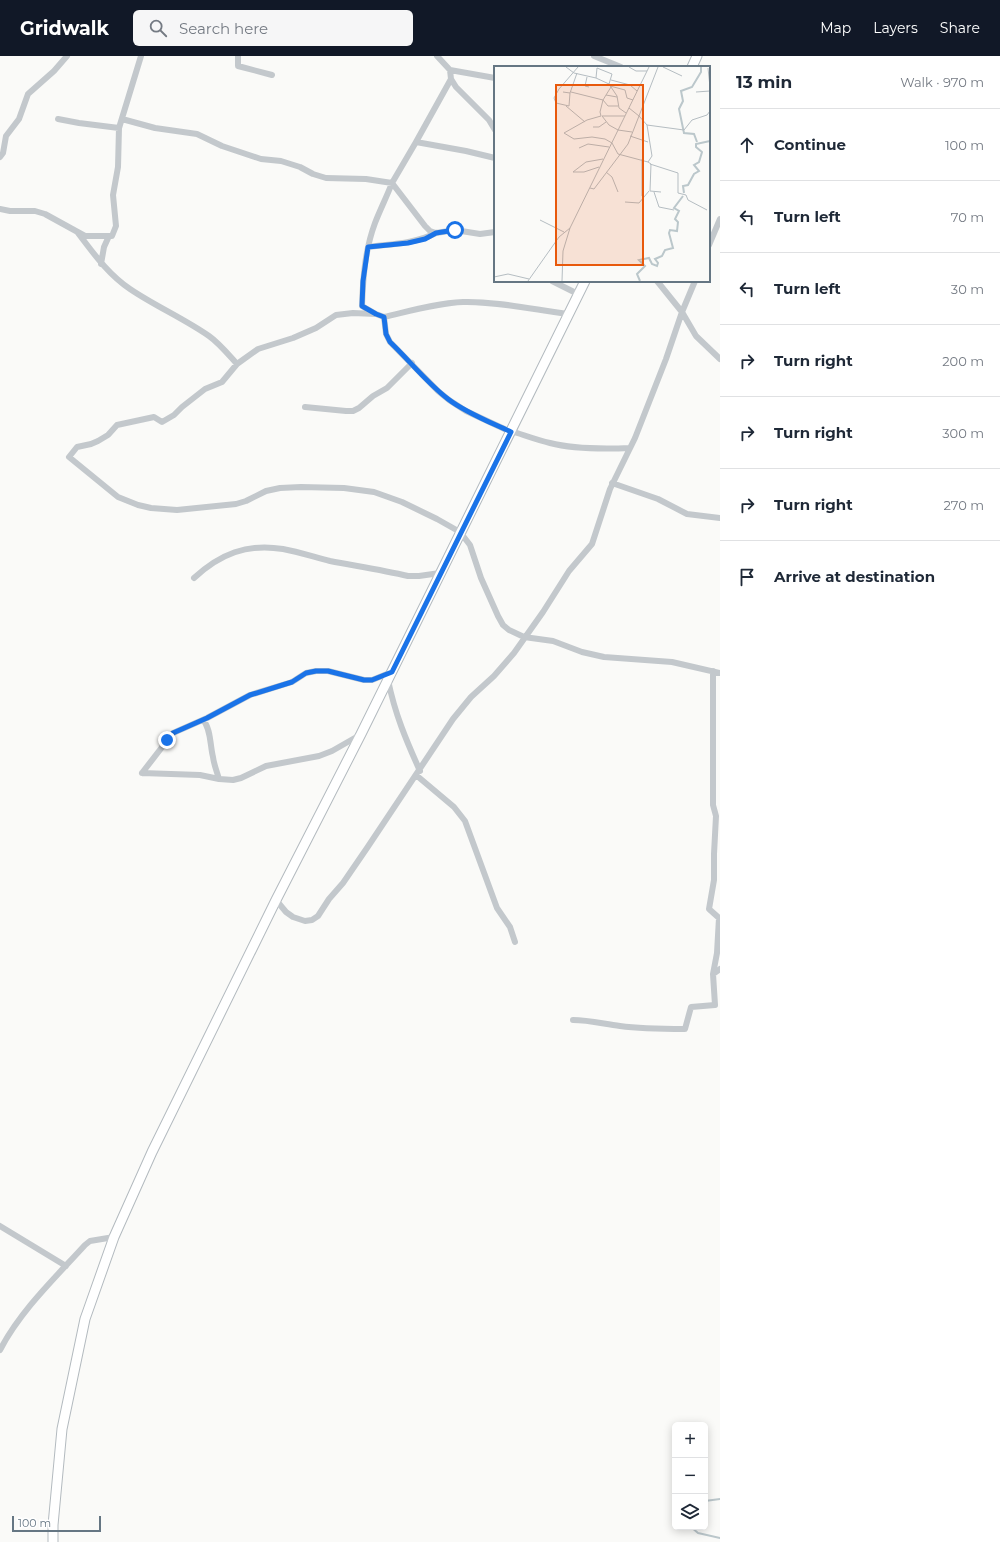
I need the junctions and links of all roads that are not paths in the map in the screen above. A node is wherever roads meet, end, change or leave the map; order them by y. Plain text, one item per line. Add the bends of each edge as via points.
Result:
1 (66, 56) edge
2 (141, 56) edge
3 (238, 56) edge
4 (437, 56) edge
5 (594, 56) edge
6 (697, 56) edge
7 (619, 66) edge
8 (692, 66) edge
9 (450, 70) junction
10 (272, 75) dead end
11 (494, 78) edge
12 (452, 79) junction
13 (58, 119) dead end
14 (122, 119) junction
15 (119, 128) junction
16 (494, 128) edge
17 (416, 142) junction
18 (0, 157) edge
19 (494, 158) edge
20 (392, 183) junction
21 (0, 209) edge
22 (720, 219) edge
23 (494, 232) edge
24 (78, 233) junction
25 (436, 233) junction
26 (109, 236) junction
27 (710, 243) edge
28 (368, 247) junction
29 (101, 264) junction
30 (554, 282) edge
31 (584, 282) edge
32 (658, 282) edge
33 (695, 282) edge
34 (578, 294) junction
35 (682, 312) junction
36 (376, 314) junction
37 (568, 314) junction
38 (384, 317) junction
39 (720, 360) edge
40 (412, 363) junction
41 (237, 364) junction
42 (305, 407) dead end
43 (511, 431) junction
44 (630, 448) junction
45 (612, 483) junction
46 (720, 518) edge
47 (460, 532) junction
48 (440, 573) junction
49 (194, 578) dead end
50 (524, 637) junction
51 (713, 671) junction
52 (720, 673) edge
53 (390, 676) junction
54 (203, 720) junction
55 (361, 734) junction
56 (418, 773) junction
57 (219, 779) junction
58 (276, 900) junction
59 (515, 942) dead end
60 (720, 969) edge
61 (713, 974) junction
62 (573, 1020) dead end
63 (0, 1226) edge
64 (114, 1237) junction
65 (66, 1266) junction
66 (0, 1350) edge
67 (53, 1542) edge

1 - 18 street via 54,71 28,94 19,119 6,136
2 - 14 street
3 - 10 street via 238,66
4 - 9 street
5 - 7 street
6 - 8 main road
9 - 11 street
9 - 12 street
12 - 16 street via 467,100 489,120
12 - 17 street
13 - 15 street
14 - 15 street
14 - 20 street via 155,128 197,134 222,146 261,159 281,161 326,178 366,179
15 - 26 street via 118,167 113,195 116,226 112,236
17 - 19 street
17 - 20 street
20 - 25 street via 425,226
20 - 28 street
21 - 24 street via 35,211
22 - 27 street
23 - 25 street via 480,234 455,230
24 - 26 street via 85,236
24 - 29 street
25 - 28 street via 408,243
26 - 29 street
28 - 36 street via 362,306
29 - 41 street via 129,289 210,336
30 - 34 street
31 - 34 main road
32 - 35 street
33 - 35 street
34 - 37 main road
35 - 39 street via 696,336
35 - 44 street
36 - 38 street
36 - 41 street via 336,315 294,338 258,349
37 - 38 street via 463,302
37 - 43 main road
38 - 40 street via 388,338
40 - 42 street via 387,388 353,411
40 - 43 street via 449,400 466,411
41 - 47 street via 222,382 206,389 162,422 154,417 117,425 98,441 77,447 70,457 118,497 151,508 177,510 236,504 280,488 344,488 374,492 402,502
43 - 44 street via 551,444
43 - 47 main road
44 - 45 street
45 - 46 street via 658,499 687,514
45 - 50 street via 592,544 569,571
47 - 48 main road
47 - 50 street via 470,545 481,578 503,625
48 - 49 street via 408,576 282,549 263,548 232,552 217,559
48 - 53 main road
50 - 51 street via 553,641 604,657 672,662
50 - 56 street via 514,653 452,720
51 - 52 street
51 - 61 street via 713,805 716,832 714,880 709,909 719,918
53 - 54 street via 364,680 328,671 306,673 292,682 250,695
53 - 55 main road
53 - 56 street via 396,713
54 - 57 street
54 - 57 street via 173,733 142,773 200,775
55 - 57 street via 319,756 266,766 233,780
55 - 58 main road
56 - 58 street via 318,916 305,921 293,918
56 - 59 street via 466,820 497,908 510,927
58 - 64 main road via 152,1152
60 - 61 street
61 - 62 street via 715,1005 691,1007 685,1029 643,1028
63 - 65 street
64 - 65 street via 90,1241
64 - 67 main road via 85,1319 62,1429
65 - 66 street via 24,1313

